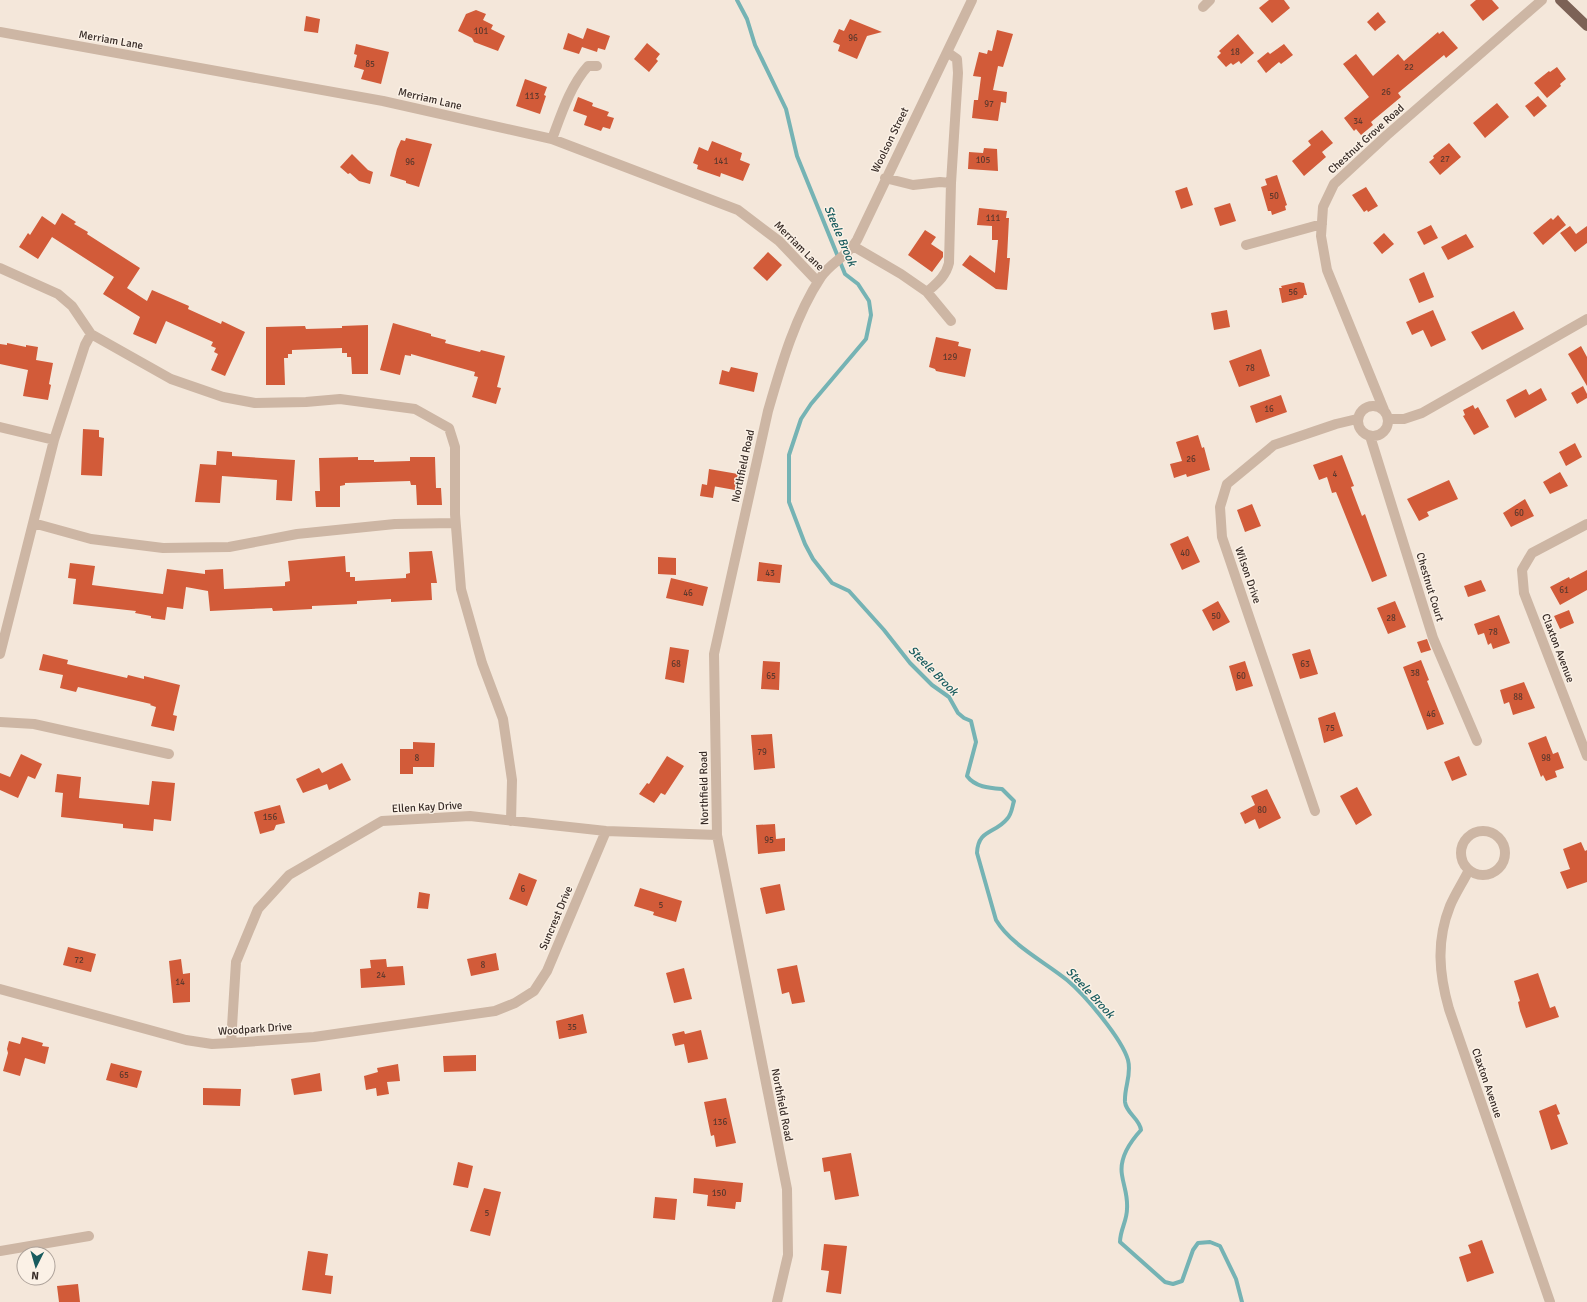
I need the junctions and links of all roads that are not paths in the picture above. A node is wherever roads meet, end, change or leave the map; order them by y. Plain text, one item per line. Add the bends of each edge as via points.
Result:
1 (972, 0) edge
2 (1542, 0) edge
3 (1560, 0) edge
4 (1587, 26) edge
5 (0, 32) edge
6 (947, 52) junction
7 (597, 66) dead end
8 (552, 139) junction
9 (885, 178) junction
10 (951, 183) junction
11 (1322, 224) junction
12 (1246, 244) dead end
13 (853, 246) junction
14 (0, 268) edge
15 (818, 282) junction
16 (927, 292) junction
17 (1587, 318) edge
18 (951, 321) dead end
19 (91, 334) junction
20 (1386, 414) junction
21 (1357, 419) junction
22 (0, 427) edge
23 (1370, 436) junction
24 (54, 440) junction
25 (33, 523) junction
26 (455, 523) junction
27 (1587, 524) edge
28 (3, 626) edge
29 (0, 654) edge
30 (0, 722) edge
31 (1477, 741) dead end
32 (169, 754) dead end
33 (1587, 756) edge
34 (1315, 811) dead end
35 (511, 821) junction
36 (606, 831) junction
37 (717, 835) junction
38 (1469, 870) junction
39 (0, 989) edge
40 (514, 1003) joint
41 (231, 1043) junction
42 (89, 1236) dead end
43 (0, 1251) edge
44 (777, 1302) edge
45 (1550, 1302) edge

1 - 6 street, Woolson Street
2 - 11 street, Chestnut Grove Road via 1334,184 1323,207
3 - 4 main road
5 - 8 street, Merriam Lane via 383,101
6 - 9 street, Woolson Street
6 - 10 street via 956,59 958,72
7 - 8 street via 588,66 583,72 570,95
8 - 15 street, Merriam Lane via 738,210 775,237
9 - 10 street via 913,185
9 - 13 street, Woolson Street
10 - 16 street via 949,263 947,272 941,280
11 - 12 street
11 - 20 street, Chestnut Grove Road via 1321,236 1327,270
13 - 15 street, Woolson Street
13 - 16 street
14 - 19 street via 58,294 72,306
15 - 37 street, Northfield Road via 798,322 768,411 714,654
16 - 18 street
17 - 20 street via 1422,413 1404,419
19 - 24 street via 85,345
19 - 26 street via 170,379 223,397 255,403 340,398 415,409 449,428 455,447
20 - 21 street via 1379,407 1368,406
20 - 23 street via 1388,424 1384,432
21 - 23 street via 1360,430
21 - 34 street, Wilson Drive via 1274,445 1228,484 1220,507 1222,537
22 - 24 street
23 - 31 street, Chestnut Court via 1433,638
24 - 25 street
25 - 26 street via 91,539 163,548 229,547 312,533 395,524
25 - 28 street
26 - 35 street via 461,589 482,663 503,719 512,780
27 - 33 street, Claxton Avenue via 1532,553 1522,570 1524,593
28 - 29 street
30 - 32 street via 34,724
35 - 36 street, Ellen Kay Drive
35 - 41 street, Ellen Kay Drive via 470,816 382,821 289,875 258,909 236,962
36 - 37 street, Ellen Kay Drive
36 - 40 street, Suncrest Drive via 547,971 534,991
37 - 44 street, Northfield Road via 787,1189 788,1255
38 - 38 street via 1483,875 1498,870 1503,863 1505,848 1496,835 1484,830 1476,832 1464,841 1461,856
38 - 45 street, Claxton Avenue via 1450,905 1441,933 1442,986
39 - 41 street, Woodpark Drive via 186,1040 212,1044
40 - 41 street, Woodpark Drive via 495,1011 456,1017 314,1037
42 - 43 street

